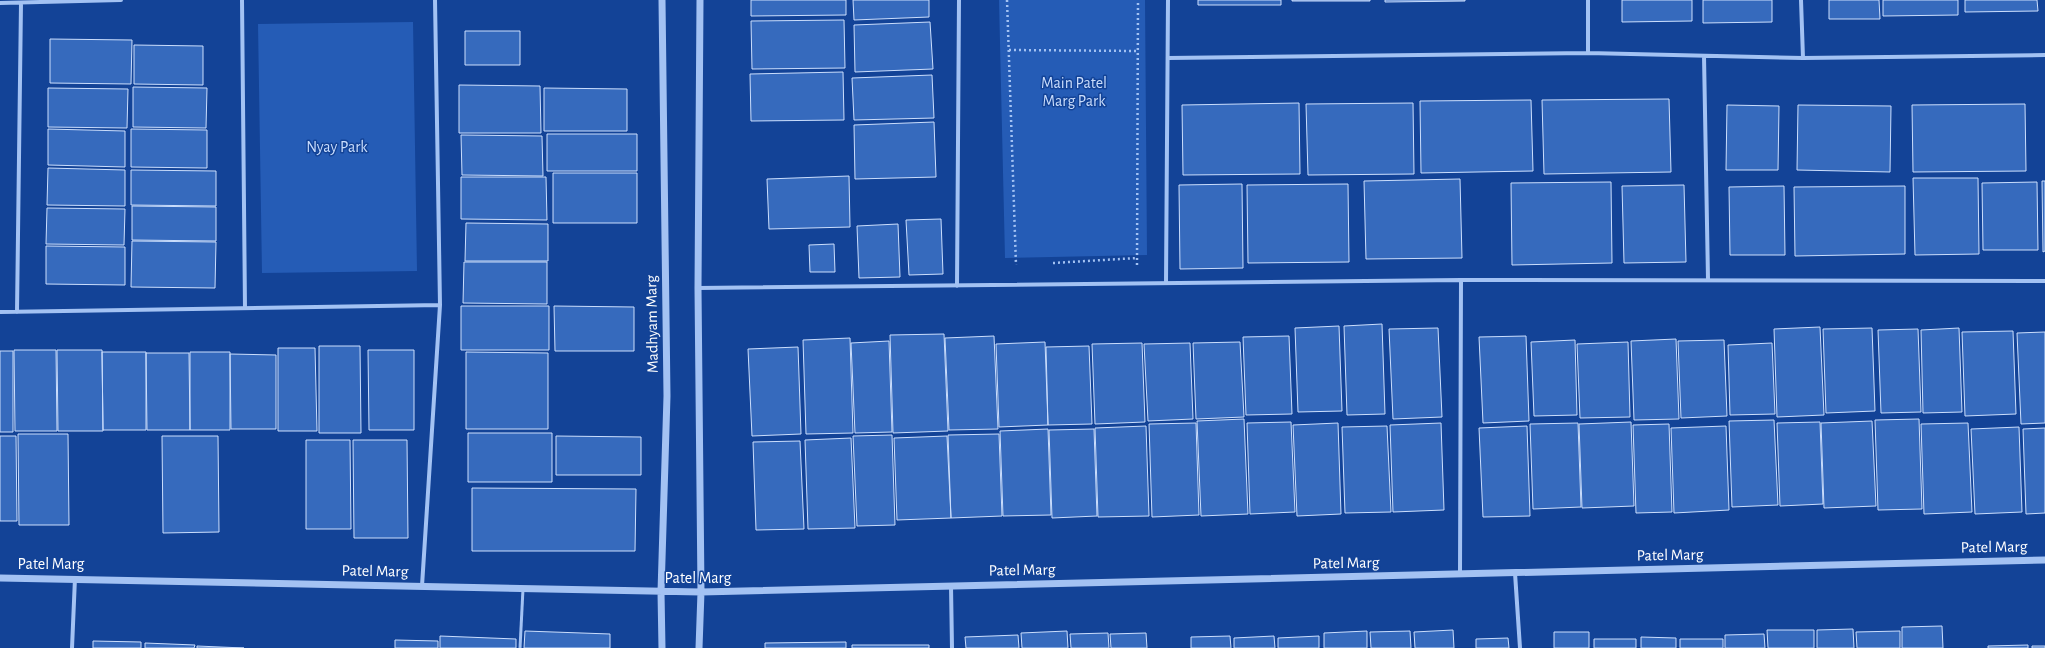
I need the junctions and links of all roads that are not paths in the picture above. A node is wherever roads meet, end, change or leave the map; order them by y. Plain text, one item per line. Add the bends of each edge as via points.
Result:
1 (121, 0) edge
2 (242, 0) edge
3 (435, 0) edge
4 (662, 0) edge
5 (700, 0) edge
6 (959, 0) edge
7 (1168, 0) edge
8 (1588, 0) edge
9 (1801, 0) edge
10 (0, 3) edge
11 (21, 3) junction
12 (1588, 53) junction
13 (2045, 55) edge
14 (1704, 56) junction
15 (1168, 58) junction
16 (1803, 58) junction
17 (1461, 280) junction
18 (1708, 280) junction
19 (2045, 281) edge
20 (1166, 283) junction
21 (957, 286) junction
22 (698, 288) junction
23 (440, 305) junction
24 (245, 308) junction
25 (0, 312) edge
26 (17, 312) junction
27 (2045, 560) edge
28 (1515, 573) junction
29 (1460, 574) junction
30 (0, 578) edge
31 (75, 578) junction
32 (422, 586) junction
33 (952, 586) junction
34 (523, 589) junction
35 (661, 592) junction
36 (700, 592) junction
37 (72, 648) edge
38 (520, 648) edge
39 (662, 648) edge
40 (699, 648) edge
41 (952, 648) edge
42 (1520, 648) edge

1 - 11 street
2 - 24 street
3 - 23 street
4 - 35 street, Madhyam Marg via 667,396
5 - 22 street
6 - 21 street
7 - 15 street
8 - 12 street
9 - 16 street
10 - 11 street
11 - 26 street
12 - 14 street
12 - 15 street
13 - 16 street
14 - 16 street
14 - 18 street
15 - 20 street
17 - 18 street
17 - 20 street
17 - 29 street
18 - 19 street
20 - 21 street
21 - 22 street
22 - 36 street
23 - 24 street
23 - 32 street
24 - 26 street
25 - 26 street
27 - 28 street, Patel Marg
28 - 29 street, Patel Marg
28 - 42 street
29 - 33 street, Patel Marg
30 - 31 street, Patel Marg
31 - 32 street, Patel Marg
31 - 37 street
32 - 34 street, Patel Marg
33 - 36 street, Patel Marg
33 - 41 street
34 - 35 street, Patel Marg
34 - 38 lane
35 - 36 street, Patel Marg
35 - 39 street, Madhyam Marg
36 - 40 street

